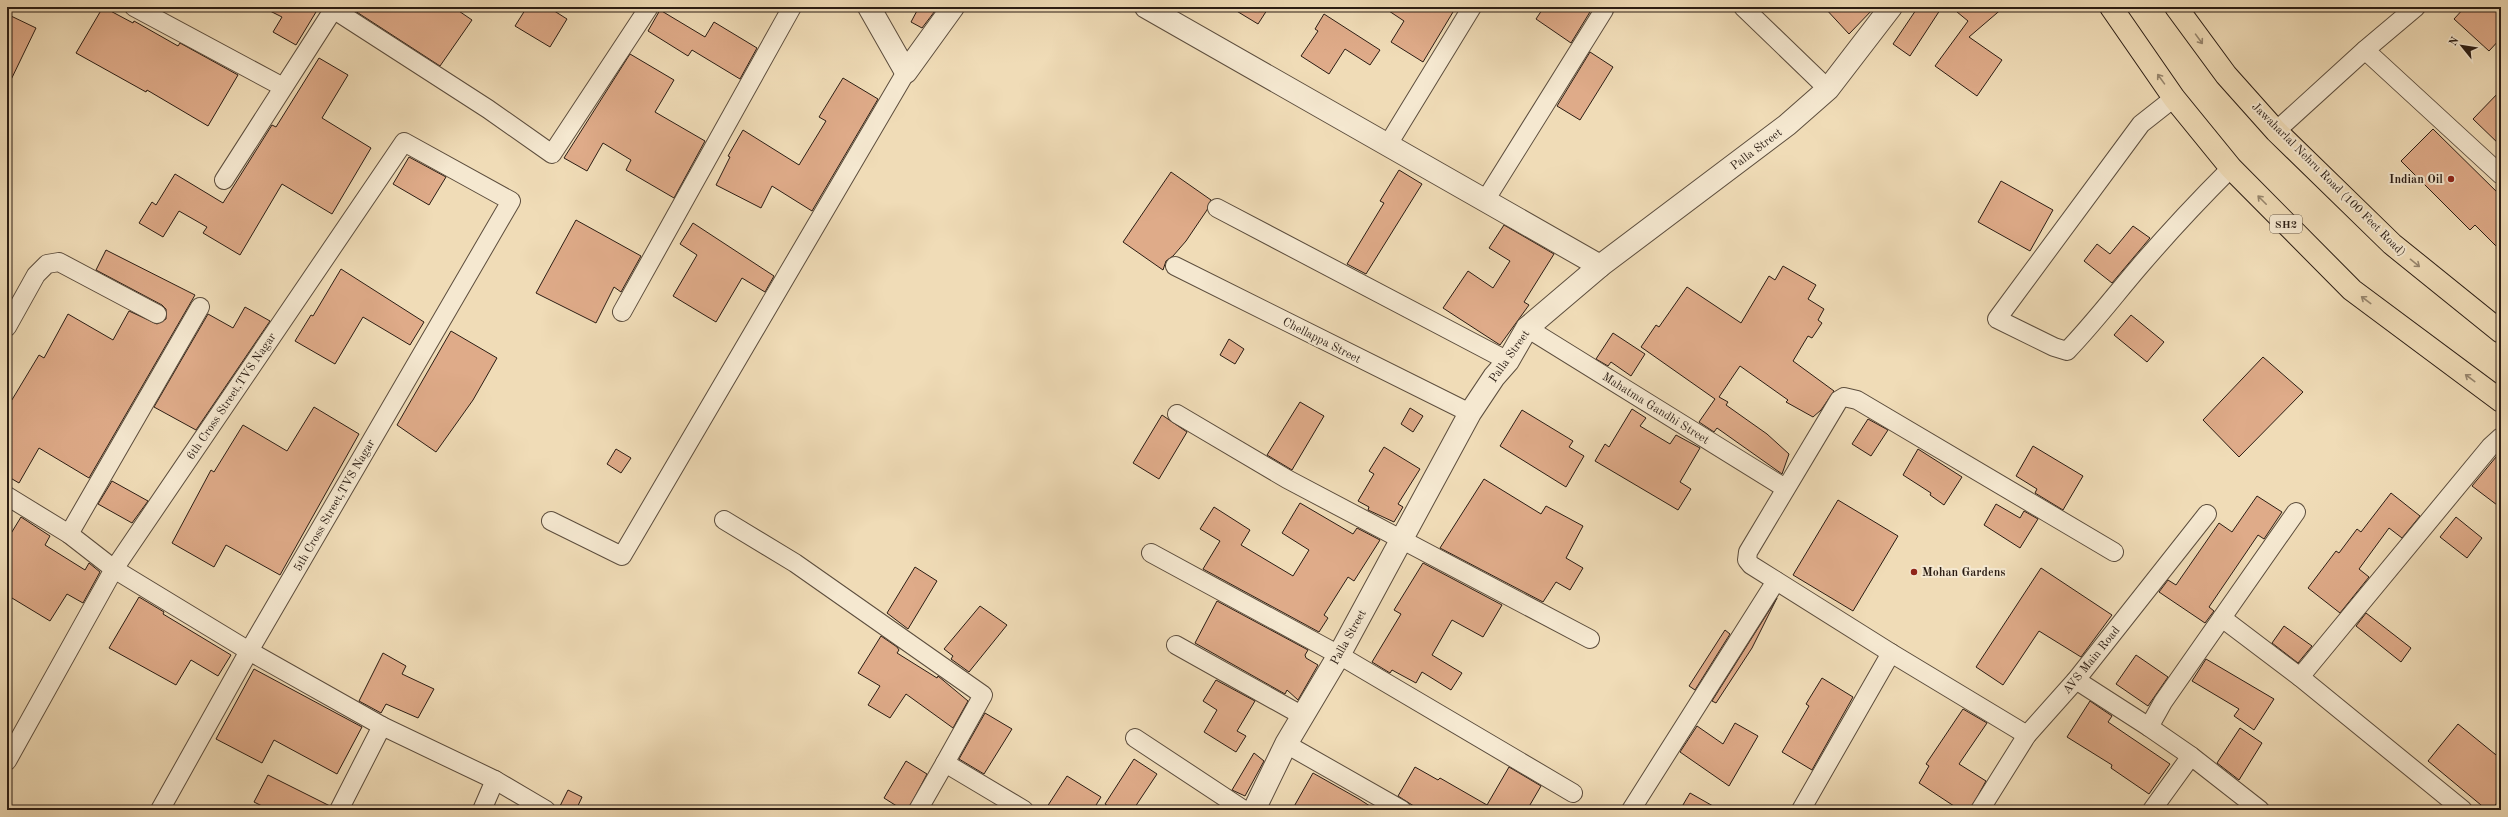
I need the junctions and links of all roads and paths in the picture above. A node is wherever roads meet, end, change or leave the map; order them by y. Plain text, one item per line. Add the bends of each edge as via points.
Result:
1 (134, 7) edge
2 (649, 7) edge
3 (792, 7) edge
4 (869, 7) edge
5 (953, 7) edge
6 (1146, 7) edge
7 (1472, 7) edge
8 (1743, 7) edge
9 (1891, 7) edge
10 (2111, 7) edge
11 (2176, 7) edge
12 (2416, 7) edge
13 (334, 8) edge
14 (1604, 10) dead end
15 (2365, 50) junction
16 (906, 72) junction
17 (283, 87) junction
18 (1828, 89) junction
19 (2174, 98) junction
20 (2276, 130) junction
21 (1387, 146) junction
22 (2231, 168) junction
23 (2501, 175) edge
24 (224, 180) dead end
25 (1486, 199) junction
26 (511, 201) joint
27 (1217, 208) dead end
28 (1175, 266) dead end
29 (1600, 266) junction
30 (200, 307) dead end
31 (622, 312) dead end
32 (157, 314) dead end
33 (7, 327) edge
34 (1527, 328) junction
35 (2501, 332) edge
36 (1508, 361) junction
37 (2501, 401) edge
38 (1470, 413) junction
39 (1176, 414) dead end
40 (2501, 437) edge
41 (1784, 488) junction
42 (7, 496) edge
43 (2296, 512) dead end
44 (2207, 514) dead end
45 (724, 520) dead end
46 (551, 521) dead end
47 (69, 534) junction
48 (1403, 540) junction
49 (2114, 552) dead end
50 (1151, 553) dead end
51 (114, 569) junction
52 (1776, 581) junction
53 (2222, 618) junction
54 (1590, 639) dead end
55 (1176, 645) dead end
56 (249, 651) junction
57 (1890, 653) junction
58 (1339, 655) junction
59 (2300, 677) junction
60 (2076, 680) junction
61 (1303, 716) junction
62 (382, 726) junction
63 (2149, 727) junction
64 (2027, 735) junction
65 (1135, 738) dead end
66 (1286, 744) junction
67 (2191, 756) junction
68 (7, 761) edge
69 (945, 763) junction
70 (495, 780) junction
71 (1573, 793) dead end
72 (160, 810) edge
73 (340, 810) edge
74 (482, 810) edge
75 (546, 810) edge
76 (918, 810) edge
77 (1024, 810) edge
78 (1244, 810) edge
79 (1254, 810) edge
80 (1402, 810) edge
81 (1631, 810) edge
82 (1801, 810) edge
83 (1980, 810) edge
84 (2152, 810) edge
85 (2260, 810) edge
86 (2463, 810) edge

1 - 17 street
2 - 13 street via 552,154
3 - 31 street
4 - 16 street
5 - 16 street
6 - 21 street
7 - 21 street
8 - 18 street
9 - 18 street, Palla Street
19 -> 10 main road, SH2
11 -> 20 main road, Jawaharlal Nehru Road (100 Feet Road) via 2226,75
12 - 15 street
13 - 17 street
14 - 25 street
15 - 20 street
15 - 23 street
16 - 46 street via 622,556
17 - 24 street
18 - 29 street, Palla Street via 1787,125
19 - 22 main road, SH2
19 - 22 street via 2140,124 1996,319 2067,351 2193,206
20 -> 35 main road, Jawaharlal Nehru Road (100 Feet Road) via 2392,244
21 - 25 street
37 -> 22 main road, SH2 via 2352,290
25 - 29 street
26 - 51 street, 6th Cross Street,TVS Nagar via 404,142
26 - 56 street, 5th Cross Street,TVS Nagar
27 - 36 street
28 - 38 street, Chellappa Street
29 - 34 street, Palla Street
30 - 47 street
32 - 33 street via 59,262 47,264 36,274
34 - 36 street, Palla Street
34 - 41 street, Mahatma Gandhi Street
36 - 38 street, Palla Street
38 - 48 street, Palla Street
39 - 48 street via 1287,479
40 - 59 street via 2490,447
41 - 49 street via 1839,400 1855,392
41 - 52 street via 1748,552 1747,560
42 - 47 street
43 - 53 street
44 - 60 street, AVS Main Road
45 - 69 street via 795,563 983,695
47 - 51 street
48 - 54 street
48 - 58 street, Palla Street
50 - 58 street
51 - 56 street
51 - 68 street, 6th Cross Street,TVS Nagar
52 - 57 street
52 - 81 street
53 - 59 street
53 - 63 street via 2163,702
55 - 61 street
56 - 62 street
56 - 72 street, 5th Cross Street,TVS Nagar
57 - 64 street
57 - 82 street
58 - 61 street, Palla Street
58 - 71 street
59 - 86 street
60 - 63 street
60 - 64 street, AVS Main Road
61 - 66 street, Palla Street
62 - 70 street
62 - 73 street
63 - 67 street
64 - 83 street, AVS Main Road
65 - 78 street
66 - 79 street, Palla Street
66 - 80 street
67 - 84 street
67 - 85 street
69 - 76 street
69 - 77 street
70 - 74 street
70 - 75 street

